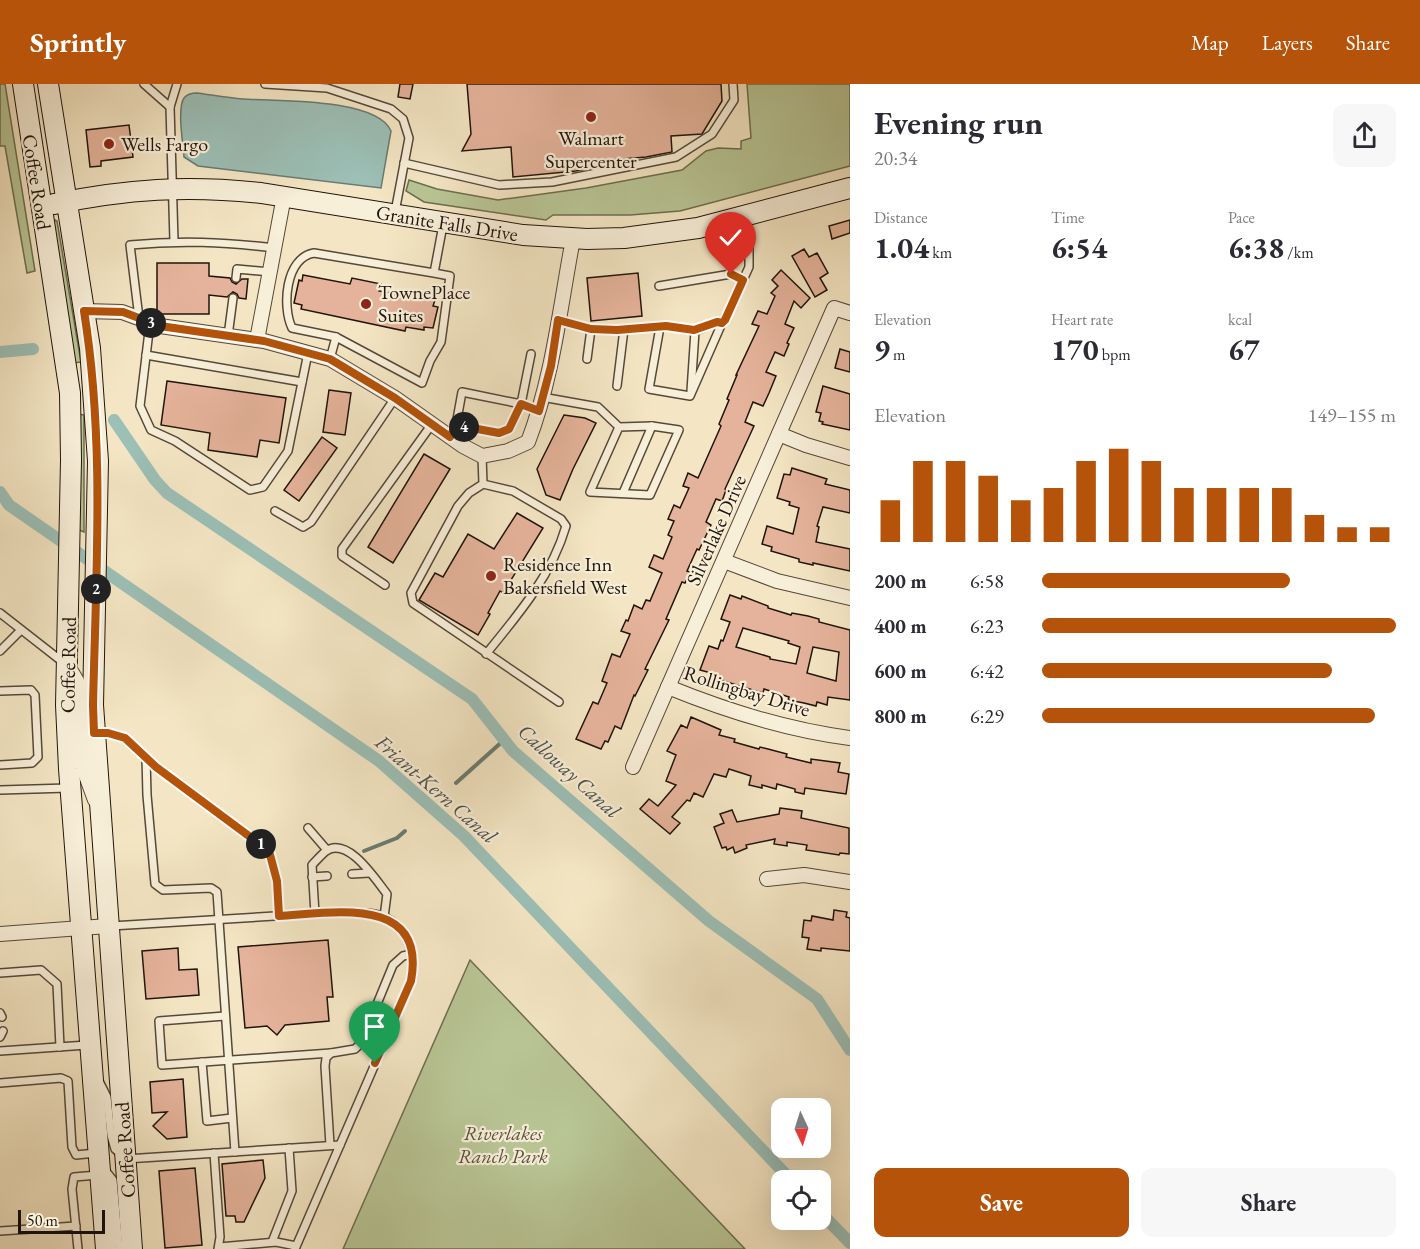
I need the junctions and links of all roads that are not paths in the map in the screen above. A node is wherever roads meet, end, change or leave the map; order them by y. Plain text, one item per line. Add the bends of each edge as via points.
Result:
1 (23, 84) edge
2 (48, 84) edge
3 (144, 84) edge
4 (177, 84) edge
5 (265, 84) edge
6 (733, 84) edge
7 (170, 107) junction
8 (404, 163) junction
9 (173, 188) junction
10 (850, 188) edge
11 (284, 196) junction
12 (67, 201) junction
13 (40, 206) junction
14 (395, 214) junction
15 (741, 218) junction
16 (444, 222) junction
17 (573, 239) junction
18 (174, 241) junction
19 (274, 248) junction
20 (270, 272) junction
21 (434, 273) junction
22 (236, 278) dead end
23 (743, 280) junction
24 (659, 286) dead end
25 (233, 298) dead end
26 (84, 311) junction
27 (850, 314) edge
28 (144, 320) junction
29 (558, 320) junction
30 (722, 323) junction
31 (660, 327) junction
32 (591, 329) junction
33 (624, 329) junction
34 (694, 330) junction
35 (228, 336) junction
36 (336, 337) junction
37 (257, 340) junction
38 (308, 353) junction
39 (531, 354) dead end
40 (146, 355) junction
41 (330, 359) junction
42 (587, 359) dead end
43 (302, 382) junction
44 (617, 386) dead end
45 (690, 396) junction
46 (395, 398) junction
47 (521, 404) junction
48 (541, 404) junction
49 (432, 424) junction
50 (652, 426) junction
51 (619, 427) junction
52 (453, 431) junction
53 (779, 434) junction
54 (482, 456) junction
55 (850, 458) edge
56 (483, 484) junction
57 (623, 494) junction
58 (275, 511) dead end
59 (724, 561) junction
60 (385, 585) dead end
61 (850, 598) edge
62 (0, 613) edge
63 (21, 630) junction
64 (0, 651) edge
65 (486, 654) junction
66 (68, 666) junction
67 (668, 687) junction
68 (0, 691) edge
69 (559, 702) dead end
70 (94, 733) junction
71 (850, 738) edge
72 (146, 757) junction
73 (0, 765) edge
74 (633, 767) dead end
75 (70, 788) junction
76 (0, 790) edge
77 (99, 810) junction
78 (308, 828) dead end
79 (327, 850) junction
80 (369, 873) junction
81 (352, 874) dead end
82 (327, 876) dead end
83 (312, 877) junction
84 (767, 879) dead end
85 (850, 882) edge
86 (315, 914) junction
87 (279, 916) junction
88 (384, 917) junction
89 (218, 920) junction
90 (108, 926) junction
91 (82, 928) junction
92 (0, 934) edge
93 (412, 954) junction
94 (0, 973) edge
95 (225, 1016) junction
96 (91, 1045) junction
97 (60, 1047) junction
98 (0, 1051) edge
99 (331, 1053) junction
100 (228, 1060) junction
101 (202, 1062) junction
102 (92, 1068) junction
103 (0, 1083) edge
104 (232, 1118) junction
105 (330, 1145) junction
106 (340, 1145) junction
107 (289, 1148) junction
108 (235, 1152) junction
109 (214, 1153) junction
110 (126, 1159) junction
111 (99, 1163) junction
112 (76, 1226) junction
113 (0, 1231) edge
114 (272, 1242) junction
115 (218, 1248) edge
116 (295, 1248) edge
117 (78, 1249) edge
118 (106, 1249) edge
119 (118, 1249) edge
120 (132, 1249) edge

1 - 13 main road, Coffee Road
2 - 12 main road, Coffee Road
3 - 7 lane
4 - 7 lane
5 - 8 lane via 327,88 391,109 403,119 409,138
6 - 8 lane via 734,100 712,134 676,157 552,182 499,185
7 - 9 lane
8 - 14 lane
9 - 11 main road, Granite Falls Drive
9 - 12 main road, Granite Falls Drive
9 - 18 lane
10 - 15 main road, Granite Falls Drive
11 - 14 main road, Granite Falls Drive
11 - 19 street
12 - 13 main road, Granite Falls Drive
12 - 26 main road, Coffee Road
13 - 66 main road, Coffee Road via 70,393
14 - 16 main road, Granite Falls Drive
15 - 17 main road, Granite Falls Drive via 661,235
15 - 23 lane via 751,255
16 - 17 main road, Granite Falls Drive
16 - 21 lane
17 - 29 street
18 - 19 lane
18 - 28 lane via 130,245
19 - 20 street
20 - 22 lane via 237,269
20 - 37 street
21 - 36 lane via 450,276 441,342 422,383
21 - 36 lane via 314,253 298,260 291,273 288,320 292,328
23 - 24 lane via 731,274
23 - 30 lane
25 - 35 lane
26 - 28 street via 123,312
26 - 70 main road, Coffee Road via 98,461
27 - 53 street, Silverlake Drive via 834,308
28 - 35 street
28 - 40 lane
29 - 32 lane
29 - 48 street
30 - 34 lane
30 - 45 lane
31 - 33 lane
31 - 34 lane
31 - 45 lane via 650,389
32 - 33 lane
32 - 42 lane
33 - 44 lane
34 - 45 lane
35 - 37 street
36 - 41 lane
37 - 38 street
38 - 41 street
38 - 43 lane
39 - 47 lane
40 - 43 lane
40 - 43 lane via 140,406 150,430 175,441 250,490 263,487 288,451
41 - 46 street
46 - 49 street
46 - 58 lane via 311,522 303,527
47 - 48 lane
47 - 52 lane via 509,429 499,433
47 - 52 lane via 462,392
48 - 51 lane via 598,407
48 - 54 street via 528,442
49 - 52 street
49 - 60 lane via 342,549 342,556
50 - 51 lane
50 - 57 lane
50 - 57 lane via 679,430 650,495
51 - 57 lane via 590,492
52 - 54 street
53 - 55 street
53 - 59 street, Silverlake Drive
54 - 56 lane
56 - 65 lane via 458,506 411,592 413,603
56 - 65 lane via 513,490 566,526 560,546 538,586
59 - 61 street via 777,581
59 - 67 street, Silverlake Drive
62 - 63 lane
63 - 64 lane
63 - 66 lane
65 - 69 lane
66 - 75 main road, Coffee Road
66 - 77 street via 80,694 84,770
67 - 71 street, Rollingbay Drive via 769,722
67 - 74 street, Silverlake Drive
68 - 73 lane via 31,690 35,695 38,757 32,763
70 - 72 lane via 125,738
70 - 77 main road, Coffee Road
72 - 87 lane via 269,851 277,881
72 - 89 lane via 155,884 163,890 215,890
75 - 76 lane
75 - 91 main road, Coffee Road
77 - 90 main road, Coffee Road
78 - 79 lane
79 - 80 lane via 351,852
79 - 83 lane via 312,865
80 - 81 lane
80 - 88 lane via 387,894
82 - 83 lane
83 - 86 lane
84 - 85 street via 804,875
86 - 87 lane
86 - 88 lane
87 - 89 lane
88 - 93 lane via 406,936
89 - 90 lane
89 - 95 lane
90 - 91 street
90 - 110 main road, Coffee Road
91 - 92 street
91 - 96 main road, Coffee Road
93 - 99 lane via 393,965 361,1043 355,1049
93 - 106 lane via 411,981
94 - 97 lane via 41,970 57,984
95 - 100 lane
95 - 101 lane via 159,1021 162,1065
96 - 97 lane
96 - 102 main road, Coffee Road
97 - 98 lane
99 - 100 lane
99 - 105 lane via 325,1066
100 - 101 lane
100 - 104 lane
101 - 104 lane via 207,1121
102 - 110 lane via 108,1097 115,1149
102 - 111 main road, Coffee Road
103 - 111 lane via 61,1078 68,1081 72,1147 76,1155
104 - 108 lane
105 - 106 lane
105 - 107 lane
106 - 116 lane
107 - 108 lane
107 - 114 lane via 292,1191
108 - 109 lane
109 - 110 lane
109 - 115 lane
110 - 120 main road, Coffee Road
111 - 112 lane via 74,1177
111 - 118 main road, Coffee Road
111 - 119 lane via 113,1180
112 - 113 lane
112 - 117 lane
114 - 115 lane
114 - 116 lane

